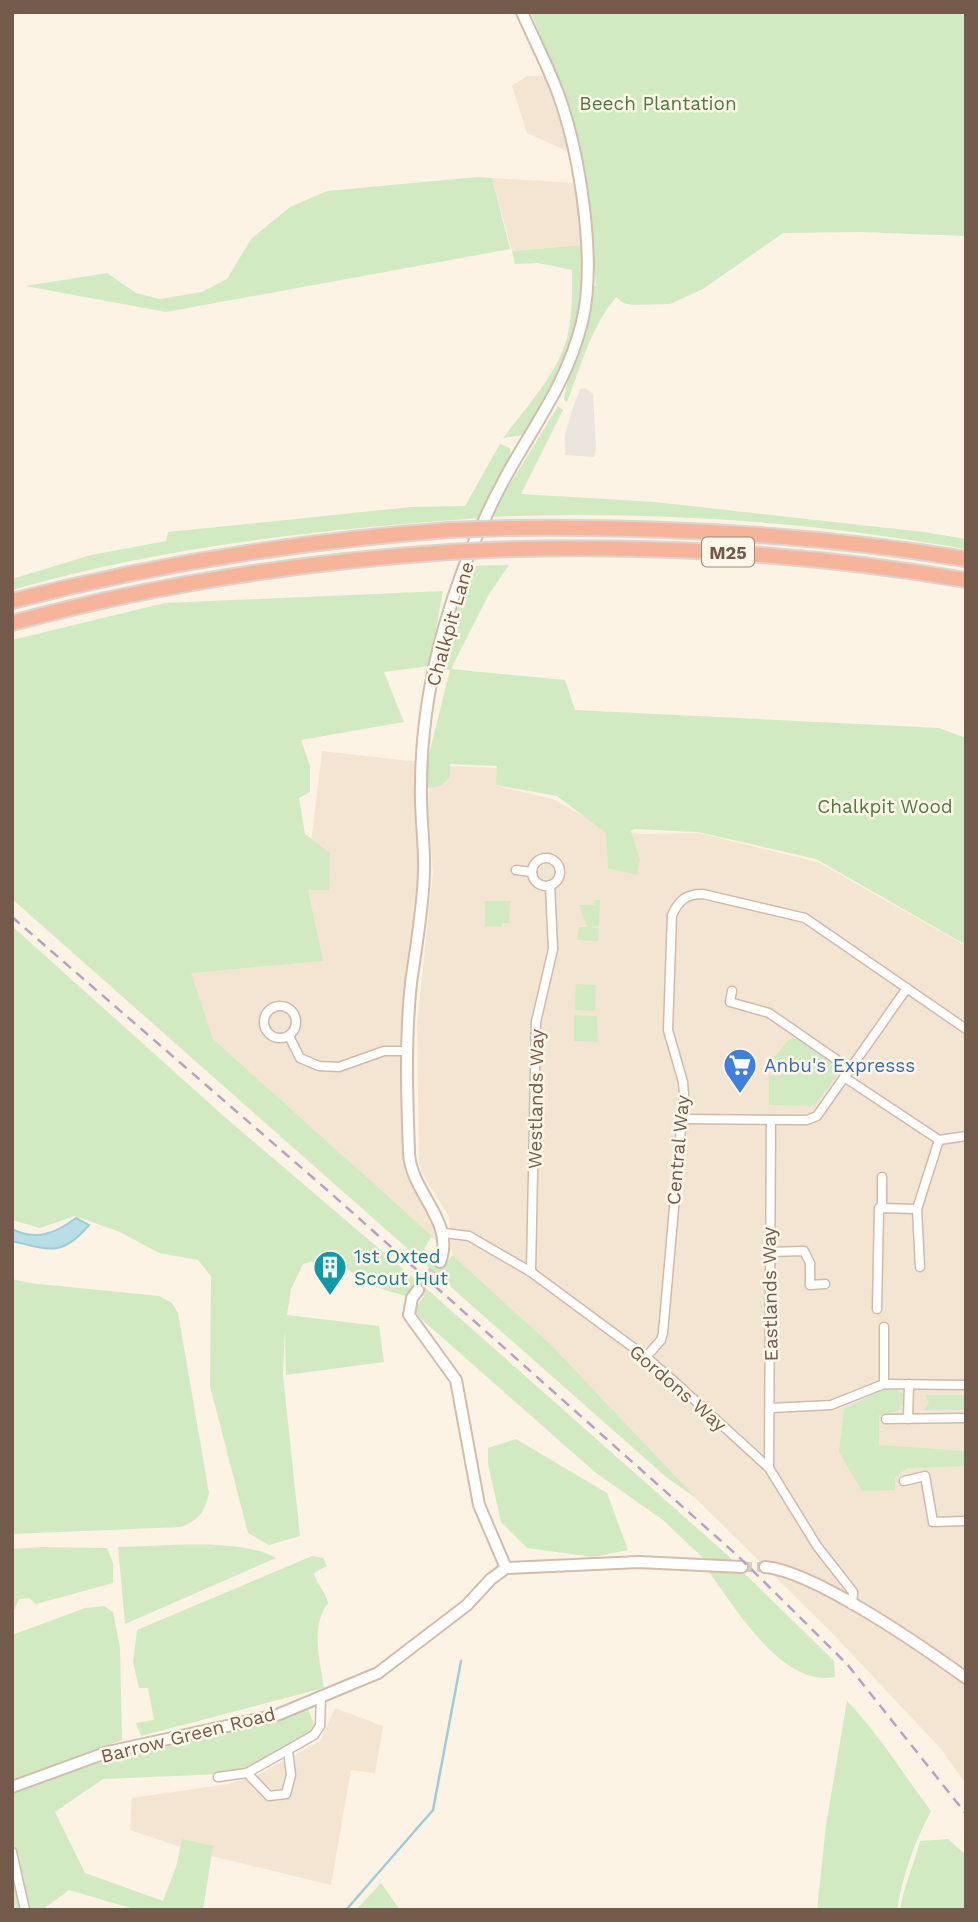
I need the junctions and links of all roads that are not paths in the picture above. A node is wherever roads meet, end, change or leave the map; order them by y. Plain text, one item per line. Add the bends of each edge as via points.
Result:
1 (522, 12) edge
2 (966, 559) edge
3 (966, 580) edge
4 (12, 601) edge
5 (12, 623) edge
6 (516, 870) dead end
7 (531, 872) junction
8 (550, 886) junction
9 (907, 988) junction
10 (732, 991) dead end
11 (966, 1029) edge
12 (289, 1036) junction
13 (408, 1051) junction
14 (847, 1073) junction
15 (682, 1119) junction
16 (771, 1120) junction
17 (966, 1136) edge
18 (939, 1140) junction
19 (882, 1177) dead end
20 (882, 1208) junction
21 (917, 1209) junction
22 (444, 1233) junction
23 (769, 1252) junction
24 (440, 1262) tunnel mouth
25 (920, 1267) dead end
26 (531, 1272) junction
27 (825, 1284) dead end
28 (418, 1290) tunnel mouth
29 (877, 1309) dead end
30 (884, 1327) dead end
31 (646, 1357) junction
32 (884, 1384) junction
33 (909, 1384) junction
34 (966, 1385) edge
35 (771, 1408) junction
36 (966, 1418) edge
37 (886, 1419) dead end
38 (908, 1419) junction
39 (769, 1468) junction
40 (904, 1481) dead end
41 (966, 1521) edge
42 (506, 1567) junction
43 (742, 1567) tunnel mouth
44 (765, 1567) tunnel mouth
45 (852, 1605) junction
46 (966, 1678) edge
47 (321, 1696) junction
48 (288, 1751) junction
49 (247, 1773) junction
50 (218, 1777) dead end
51 (12, 1787) edge
52 (12, 1852) edge
53 (25, 1910) edge

1 - 13 street, Chalkpit Lane via 560,97 582,195 586,301 555,397 505,478 459,582 434,672 421,783 425,870
2 - 4 highway, M25, bridge via 736,532 449,530 215,558
3 - 5 highway, M25, bridge via 722,551 615,547 489,550 333,562 216,578
6 - 7 street
7 - 8 street via 539,884
7 - 8 street via 539,859 556,861 560,875
8 - 26 street, Westlands Way via 553,950 537,1022
9 - 11 street, Central Way
9 - 14 street
9 - 15 street, Central Way via 805,918 703,894 682,899 672,915 668,1030 683,1082
10 - 14 street via 730,1002 769,1013
12 - 12 street via 279,1038 266,1031 264,1021 272,1008 292,1011 296,1027
12 - 13 street via 300,1058 319,1066 338,1067 384,1051
13 - 22 street, Chalkpit Lane via 410,1163
14 - 16 street via 817,1116
14 - 18 street
15 - 16 street
15 - 31 street, Central Way via 663,1333
16 - 23 street, Eastlands Way
17 - 18 street
18 - 21 street
19 - 20 street
20 - 21 street
20 - 29 street
21 - 25 street
22 - 24 street via 446,1247
22 - 26 street, Gordons Way via 469,1236
23 - 27 street via 804,1251 810,1263 810,1285
23 - 35 street, Eastlands Way
26 - 31 street, Gordons Way
28 - 42 street via 409,1315 456,1380 479,1505
30 - 32 street
31 - 39 street, Gordons Way
32 - 33 street
32 - 35 street via 831,1405
33 - 34 street
33 - 38 street
35 - 39 street, Eastlands Way
36 - 38 street
37 - 38 street
39 - 45 street, Gordons Way via 817,1546 853,1592
40 - 41 street via 925,1476 933,1522
42 - 43 street via 639,1562
42 - 47 street, Barrow Green Road via 467,1605 377,1673
44 - 45 street via 791,1572
45 - 46 street
47 - 48 street via 320,1726
47 - 51 street, Barrow Green Road via 277,1715 108,1752
48 - 49 street
48 - 49 street via 291,1775 286,1794 269,1796
49 - 50 street
52 - 53 street

